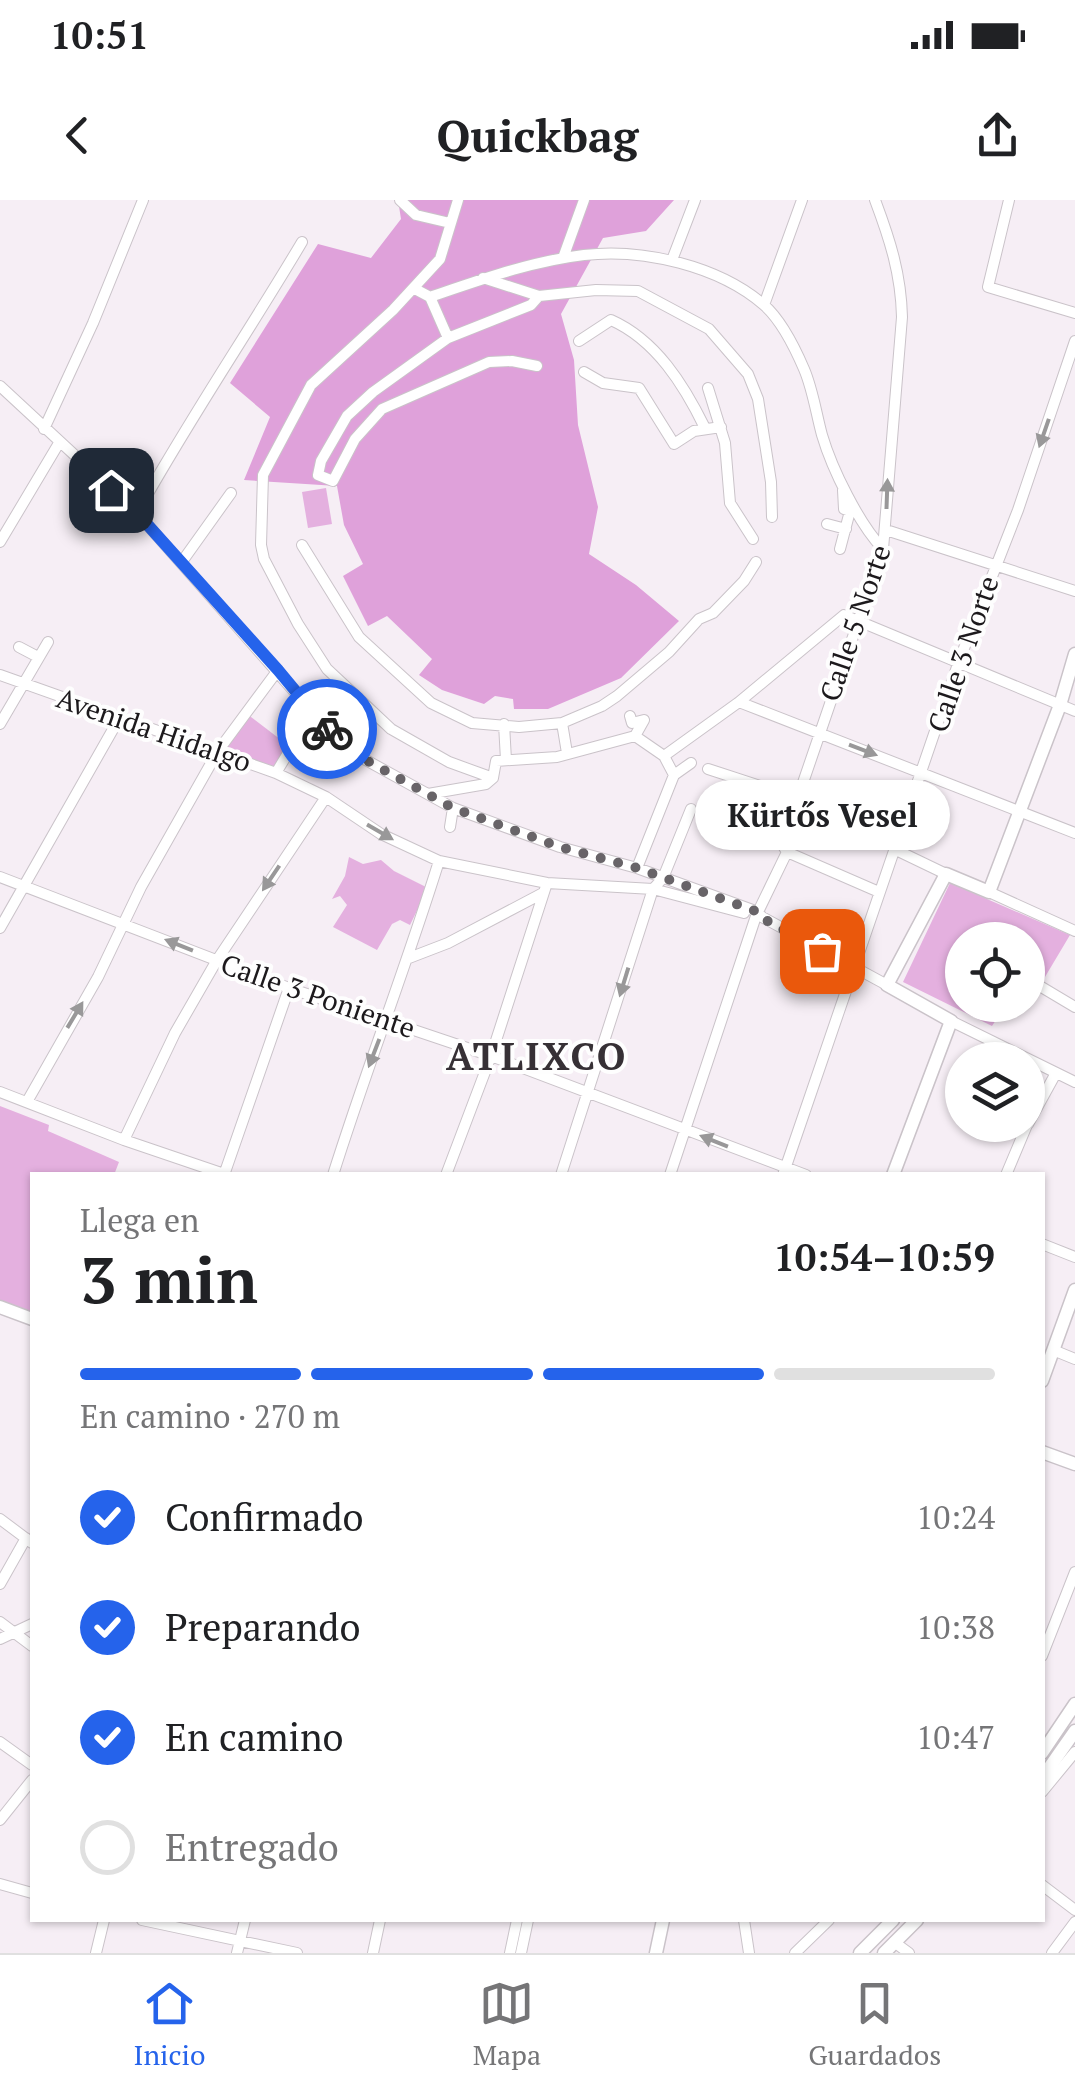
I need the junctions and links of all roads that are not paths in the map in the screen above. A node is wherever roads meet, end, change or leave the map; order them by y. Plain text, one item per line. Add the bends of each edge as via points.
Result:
1 (143, 200) edge
2 (400, 200) edge
3 (458, 200) edge
4 (584, 200) edge
5 (695, 200) edge
6 (802, 200) edge
7 (875, 200) edge
8 (1009, 200) edge
9 (450, 223) junction
10 (302, 242) dead end
11 (563, 258) junction
12 (672, 260) junction
13 (484, 278) junction
14 (415, 288) junction
15 (539, 296) junction
16 (430, 297) junction
17 (764, 305) junction
18 (1075, 312) edge
19 (448, 338) junction
20 (579, 341) dead end
21 (1074, 346) edge
22 (537, 366) dead end
23 (584, 372) dead end
24 (0, 386) edge
25 (708, 388) dead end
26 (761, 425) junction
27 (722, 426) junction
28 (705, 428) junction
29 (747, 428) dead end
30 (44, 429) junction
31 (59, 443) junction
32 (843, 484) junction
33 (232, 492) dead end
34 (830, 503) dead end
35 (844, 505) junction
36 (137, 513) junction
37 (772, 517) dead end
38 (827, 524) dead end
39 (846, 529) junction
40 (886, 530) junction
41 (752, 539) dead end
42 (0, 542) edge
43 (302, 545) dead end
44 (840, 548) dead end
45 (883, 549) junction
46 (756, 562) dead end
47 (182, 563) junction
48 (995, 564) junction
49 (1075, 591) edge
50 (858, 618) junction
51 (48, 642) dead end
52 (19, 647) dead end
53 (1075, 654) edge
54 (38, 657) junction
55 (959, 661) junction
56 (278, 670) junction
57 (0, 675) edge
58 (24, 684) junction
59 (739, 702) junction
60 (1060, 705) junction
61 (1075, 711) edge
62 (120, 716) junction
63 (630, 716) dead end
64 (312, 721) junction
65 (0, 724) edge
66 (504, 724) junction
67 (562, 724) junction
68 (818, 732) junction
69 (635, 736) junction
70 (218, 751) junction
71 (568, 754) junction
72 (664, 756) junction
73 (506, 760) junction
74 (691, 764) dead end
75 (708, 769) dead end
76 (922, 772) junction
77 (276, 773) junction
78 (674, 774) junction
79 (494, 778) junction
80 (478, 785) junction
81 (428, 794) junction
82 (326, 797) junction
83 (481, 798) dead end
84 (797, 798) junction
85 (453, 808) junction
86 (692, 808) dead end
87 (1021, 813) junction
88 (450, 828) dead end
89 (1075, 833) edge
90 (894, 849) junction
91 (786, 852) junction
92 (439, 861) junction
93 (637, 868) junction
94 (946, 874) junction
95 (0, 877) edge
96 (663, 878) junction
97 (23, 885) junction
98 (546, 888) junction
99 (653, 890) junction
100 (879, 892) junction
101 (990, 892) junction
102 (759, 915) junction
103 (124, 922) junction
104 (0, 928) edge
105 (1075, 931) edge
106 (409, 958) junction
107 (216, 960) junction
108 (852, 968) junction
109 (887, 985) junction
110 (289, 988) junction
111 (1045, 989) edge
112 (1075, 1006) edge
113 (945, 1018) edge
114 (386, 1020) junction
115 (951, 1022) edge
116 (953, 1022) edge
117 (491, 1056) junction
118 (1056, 1073) junction
119 (1075, 1082) edge
120 (0, 1092) edge
121 (1045, 1093) edge
122 (589, 1094) junction
123 (28, 1100) junction
124 (686, 1129) junction
125 (124, 1140) junction
126 (1020, 1142) edge
127 (216, 1172) edge
128 (226, 1172) edge
129 (334, 1172) edge
130 (447, 1172) edge
131 (561, 1172) edge
132 (671, 1172) edge
133 (784, 1172) edge
134 (894, 1172) edge
135 (1007, 1172) edge
136 (1045, 1245) edge
137 (1075, 1257) edge
138 (1075, 1290) edge
139 (0, 1307) edge
140 (30, 1318) edge
141 (1053, 1350) junction
142 (1075, 1359) edge
143 (1045, 1373) edge
144 (1045, 1453) edge
145 (1075, 1464) edge
146 (0, 1518) edge
147 (29, 1540) edge
148 (1075, 1572) edge
149 (0, 1584) edge
150 (0, 1622) edge
151 (30, 1625) edge
152 (12, 1631) junction
153 (0, 1639) edge
154 (30, 1644) edge
155 (1045, 1648) edge
156 (1075, 1704) edge
157 (1075, 1731) edge
158 (0, 1742) edge
159 (1045, 1746) edge
160 (1072, 1748) edge
161 (30, 1764) edge
162 (1045, 1775) edge
163 (30, 1782) edge
164 (1045, 1788) edge
165 (0, 1820) edge
166 (0, 1884) edge
167 (1045, 1887) edge
168 (30, 1892) edge
169 (1075, 1910) edge
170 (104, 1922) edge
171 (152, 1922) edge
172 (245, 1922) edge
173 (380, 1922) edge
174 (517, 1922) edge
175 (528, 1922) edge
176 (663, 1922) edge
177 (744, 1922) edge
178 (827, 1922) edge
179 (891, 1922) edge
180 (915, 1922) edge
181 (1075, 1922) edge
182 (241, 1940) junction
183 (894, 1942) junction
184 (96, 1953) edge
185 (237, 1953) edge
186 (296, 1953) edge
187 (373, 1953) edge
188 (510, 1953) edge
189 (521, 1953) edge
190 (656, 1953) edge
191 (749, 1953) edge
192 (795, 1953) edge
193 (860, 1953) edge
194 (884, 1953) edge
195 (910, 1953) edge
196 (1052, 1953) edge

1 - 30 street
2 - 9 street via 416,215
3 - 9 street
4 - 11 street
5 - 12 street
6 - 17 street
40 -> 7 street, Calle 5 Norte via 902,300
8 - 18 street via 988,287
9 - 14 street via 440,258
10 - 36 street
11 - 12 street
11 - 13 street
12 - 17 street via 698,267
13 - 15 street
13 - 16 street
14 - 16 street
14 - 79 street via 311,385 263,475 261,545 326,669 391,729
15 - 19 street
15 - 26 street via 638,290 700,324 748,374
16 - 19 street
17 - 32 street via 804,370
19 - 22 street via 347,416 318,475 334,481 355,438 382,409 489,362
20 - 28 street via 611,320 631,329 686,390
21 -> 48 street, Calle 3 Norte
23 - 28 street via 603,383 639,388 674,444
24 - 30 street, Avenida Hidalgo
25 - 27 street
26 - 29 street
26 - 37 street
27 - 28 street
27 - 41 street via 730,504
30 - 31 street, Avenida Hidalgo
31 - 36 street, Avenida Hidalgo
31 - 42 street
32 - 35 street
32 - 45 street via 866,537
33 - 47 street
34 - 35 street
35 - 39 street via 850,511
36 - 47 street, Avenida Hidalgo
38 - 39 street
39 - 44 street
40 - 45 street, Calle 5 Norte
40 - 48 street
43 - 66 street via 359,637 406,681 448,713 472,723
45 - 50 street, Calle 5 Norte
46 - 67 street via 714,613 699,619 669,652 638,670 602,706
47 - 56 street, Avenida Hidalgo
48 - 49 street
48 - 55 street, Calle 3 Norte
50 - 55 street
50 - 59 street via 844,615
50 - 68 street, Calle 5 Norte
51 - 54 street
52 - 54 street
53 - 60 main road
54 - 58 street
55 - 60 street
55 - 76 street, Calle 3 Norte
56 - 64 street, Avenida Hidalgo
56 - 70 street
57 - 58 street, Avenida Hidalgo
58 - 62 street, Avenida Hidalgo
58 - 65 street
59 - 68 street
59 - 72 street
60 - 61 street
60 - 87 main road
62 - 70 street, Avenida Hidalgo
62 - 97 street
63 - 69 street via 632,723 644,720
64 - 77 street
64 - 81 street, Avenida Hidalgo via 344,748
66 - 67 street
66 - 73 street
67 - 71 street
68 -> 76 street
68 - 84 street, Calle 5 Norte
69 - 71 street
69 - 72 street
70 - 77 street, Avenida Hidalgo
70 - 103 street
71 - 73 street
72 - 78 street
73 - 79 street via 496,760
74 - 78 street
75 - 84 street
76 - 87 street
76 - 90 street, Calle 3 Norte
77 - 82 street, Avenida Hidalgo
78 - 93 street
79 - 80 street
80 - 81 street
80 - 83 street
81 - 85 street, Avenida Hidalgo
82 -> 92 street, Avenida Hidalgo via 381,834
82 -> 107 street
84 - 91 street, Calle 5 Norte via 782,844
85 - 88 street
85 - 93 street, Avenida Hidalgo
86 - 96 street
87 - 89 street
87 - 101 main road
90 - 94 street
90 - 100 street, Calle 3 Norte
91 - 100 street
91 - 102 street, Calle 5 Norte
92 - 98 street, Avenida Hidalgo
92 - 106 street
93 - 96 street, Avenida Hidalgo
94 - 101 main road
94 - 109 main road
95 - 97 street, Calle 3 Poniente
96 - 99 street
96 - 102 street, Avenida Hidalgo
97 - 103 street, Calle 3 Poniente
97 - 104 street
98 - 99 street, Avenida Hidalgo
98 - 106 street
98 - 117 street
99 - 102 street, Avenida Hidalgo
99 -> 122 street
100 - 108 street, Calle 3 Norte
101 - 105 street
102 - 108 street, Avenida Hidalgo
102 - 124 street, Calle 5 Norte
107 -> 103 street, Calle 3 Poniente
123 -> 103 street
106 - 114 street
107 - 110 street, Calle 3 Poniente
107 - 125 street
108 - 109 street, Avenida Hidalgo
108 - 133 street, Calle 3 Norte
109 - 113 main road
110 - 114 street, Calle 3 Poniente
110 - 128 street
111 - 112 street
114 - 117 street, Calle 3 Poniente
114 -> 129 street
115 - 134 main road
116 - 118 street
117 - 122 street, Calle 3 Poniente
117 - 130 street
118 - 119 street
118 - 121 street
120 - 123 street
122 - 124 street, Calle 3 Poniente
122 - 131 street
123 - 125 street
124 - 132 street, Calle 5 Norte
133 -> 124 street, Calle 3 Poniente
125 - 127 street
126 - 135 street
136 - 137 street
138 - 141 main road
139 - 140 main road
141 - 142 street
141 - 143 main road
144 - 145 main road
146 - 147 street
147 - 149 street
148 - 155 street
150 - 152 street
151 - 152 street
152 - 153 street
152 - 154 street
156 - 159 main road
157 - 160 main road
158 - 161 street
159 - 160 street
160 - 162 main road
160 - 164 street
163 - 165 street
166 - 168 street
167 - 169 street
170 - 184 street
171 - 182 street
172 - 182 street
173 - 187 street
174 - 188 street
175 - 189 street
176 - 190 main road
177 - 191 street
178 - 192 street
179 - 193 main road
180 - 183 main road
181 - 196 street
182 - 185 street
182 - 186 street
183 - 194 main road
183 - 195 street

